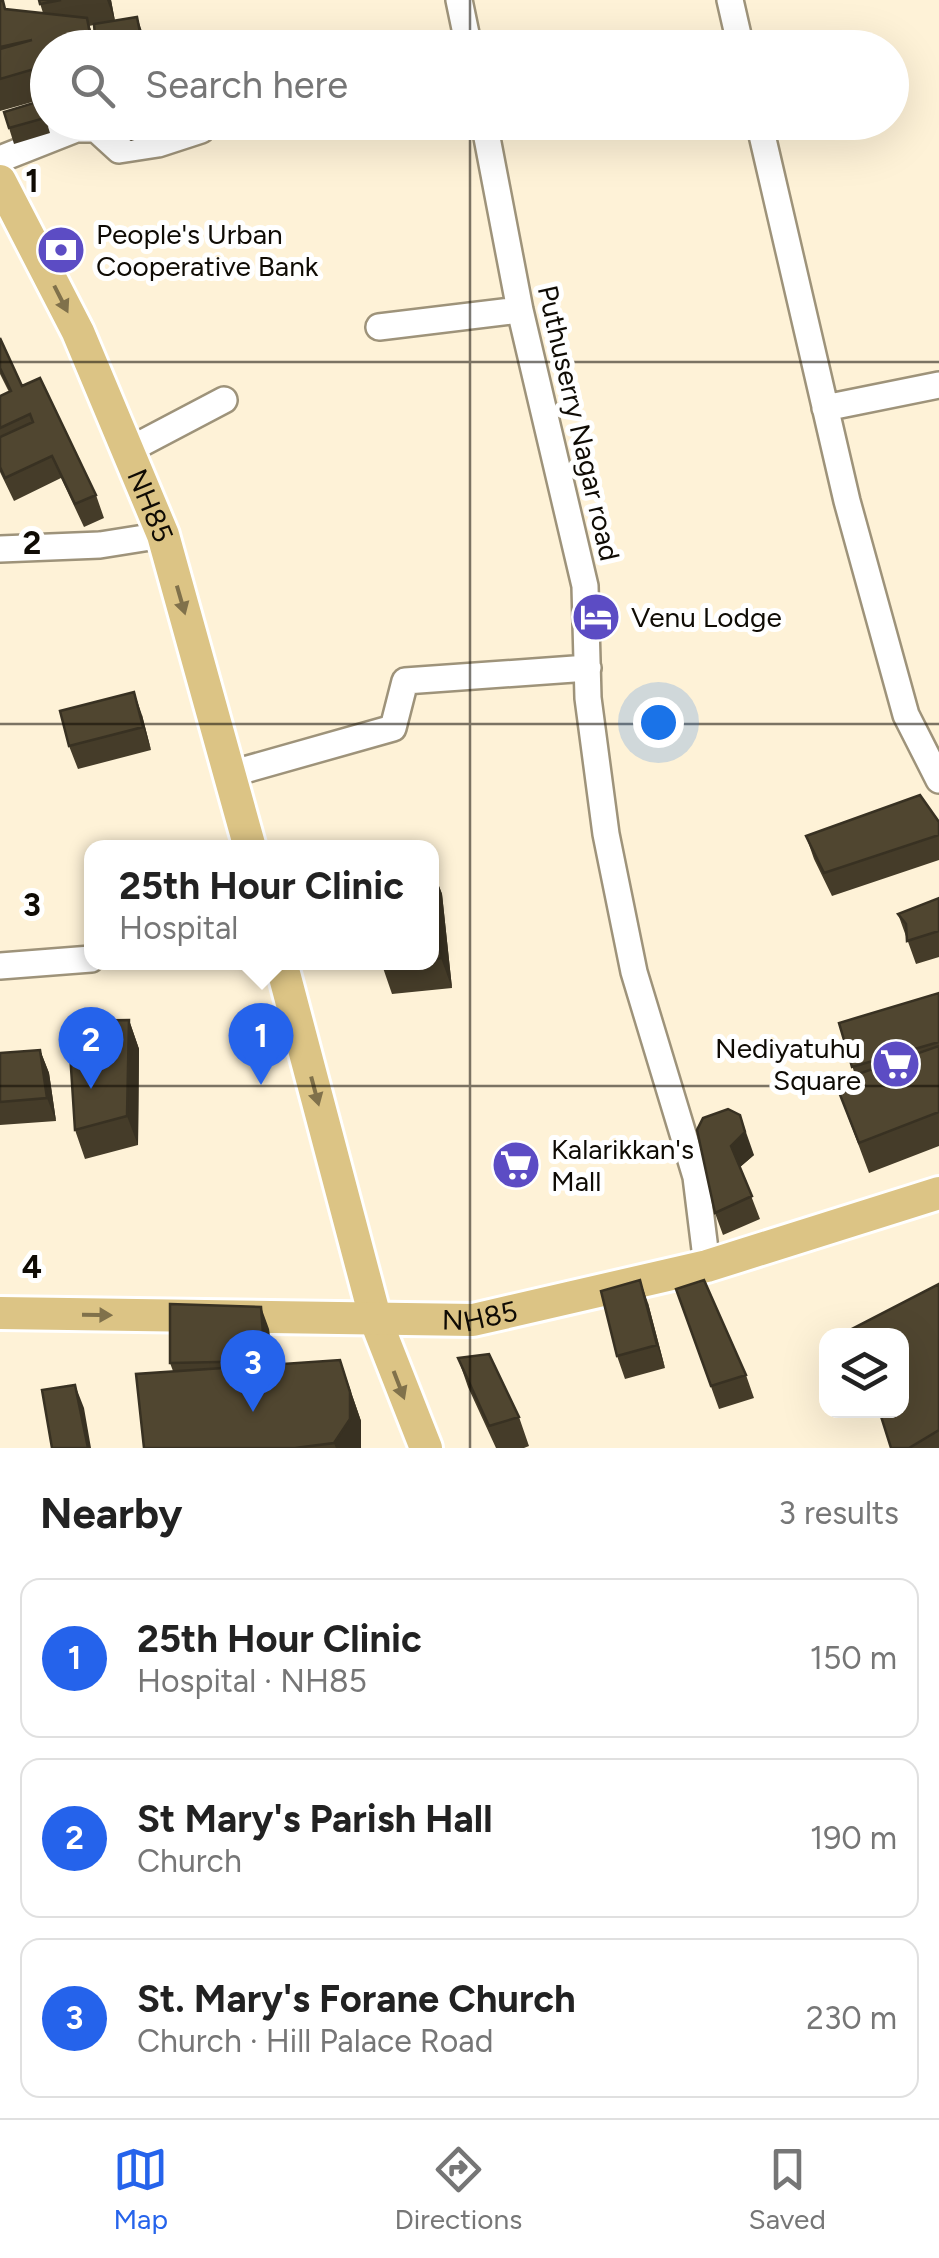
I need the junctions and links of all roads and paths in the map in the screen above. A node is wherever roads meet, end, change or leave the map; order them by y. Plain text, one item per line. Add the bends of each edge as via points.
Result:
1 (459, 0) edge
2 (730, 0) edge
3 (465, 30) edge
4 (737, 30) edge
5 (48, 140) edge
6 (108, 140) edge
7 (170, 140) edge
8 (487, 140) edge
9 (763, 140) edge
10 (0, 159) edge
11 (0, 181) edge
12 (520, 310) junction
13 (379, 327) dead end
14 (939, 385) edge
15 (224, 400) dead end
16 (825, 408) junction
17 (130, 450) junction
18 (162, 534) junction
19 (0, 549) edge
20 (588, 668) junction
21 (230, 774) junction
22 (939, 780) edge
23 (248, 840) edge
24 (84, 960) edge
25 (0, 966) edge
26 (283, 970) edge
27 (939, 1193) edge
28 (707, 1266) junction
29 (0, 1313) edge
30 (376, 1321) junction
31 (426, 1448) edge

1 - 3 street
2 - 4 street
5 - 10 street
6 - 7 street via 118,150
8 - 12 street, Puthuserry Nagar road
9 - 16 street
11 -> 17 main road, NH85 / NH85
12 - 13 street
12 - 20 street, Puthuserry Nagar road via 585,586
14 - 16 street
15 - 17 street
16 - 22 street via 906,715
17 - 18 main road, NH85 / NH85
18 - 19 street via 100,545
18 -> 21 main road, NH85 / NH85
20 - 21 street via 405,682 393,728
20 - 28 street, Puthuserry Nagar road via 606,834 634,972 696,1177
21 - 23 main road, NH85 / NH85
24 - 25 street
26 -> 30 main road
27 - 28 main road, NH85 / NH85
28 - 30 main road, NH85 / NH85 via 473,1320
29 -> 30 main road, NH85
30 -> 31 main road

